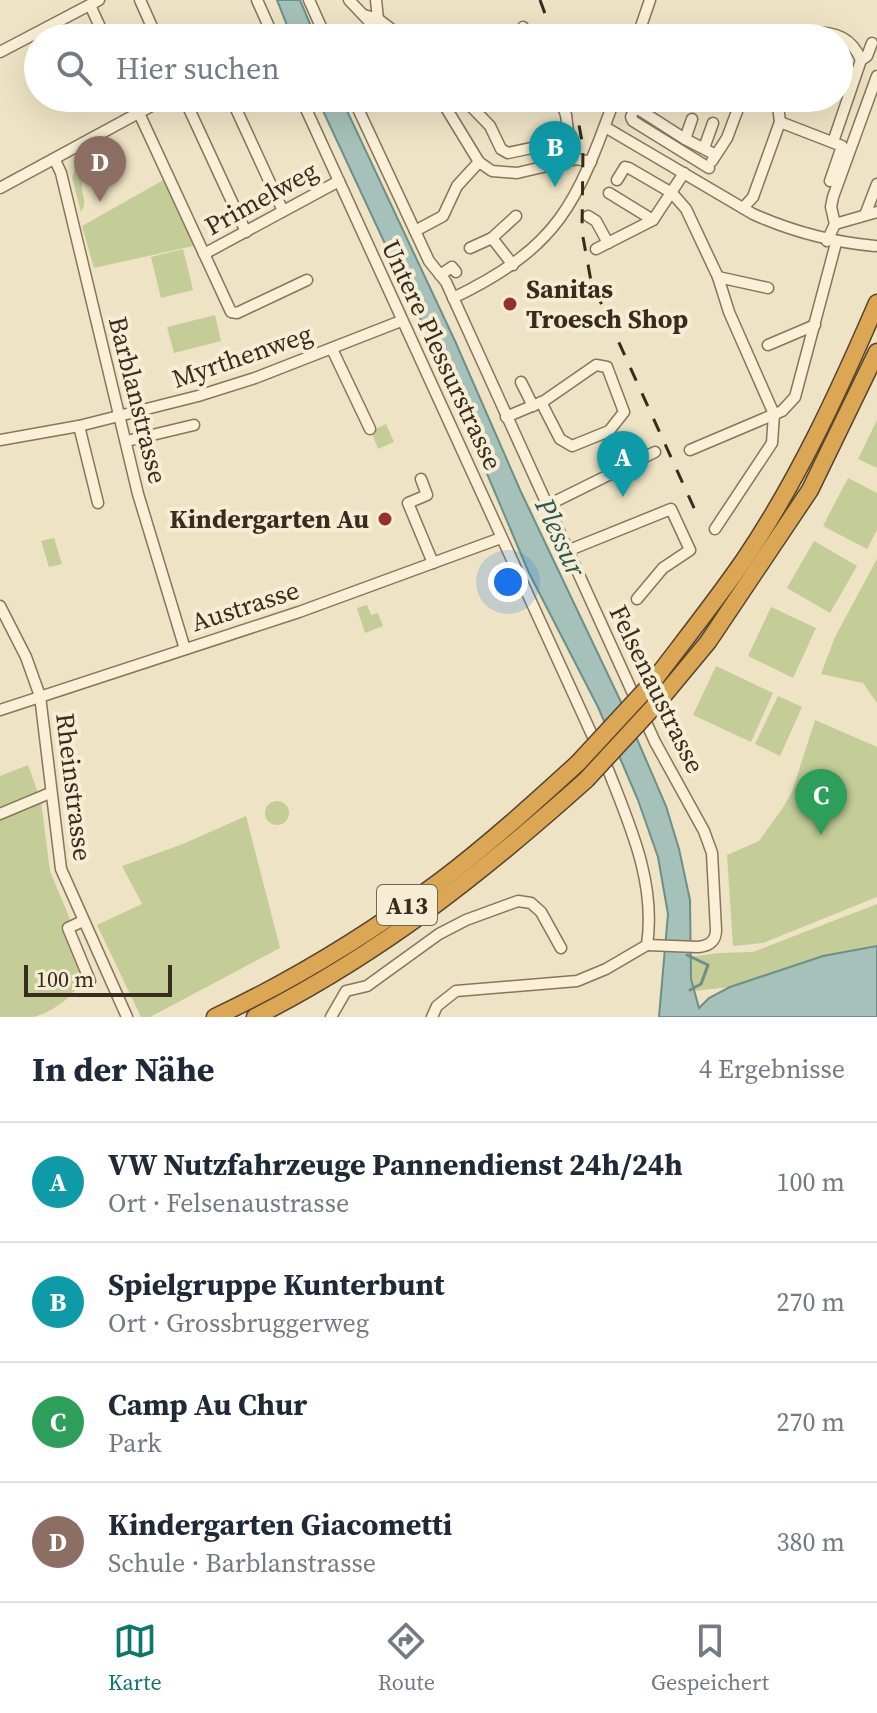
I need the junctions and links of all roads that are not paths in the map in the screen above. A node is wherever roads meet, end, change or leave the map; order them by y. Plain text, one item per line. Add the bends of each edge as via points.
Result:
1 (140, 0) edge
2 (257, 0) edge
3 (309, 0) edge
4 (349, 0) edge
5 (376, 0) edge
6 (650, 0) edge
7 (95, 2) edge
8 (363, 15) junction
9 (378, 19) junction
10 (53, 24) edge
11 (101, 24) edge
12 (151, 24) edge
13 (267, 24) edge
14 (320, 24) edge
15 (372, 24) edge
16 (385, 24) edge
17 (646, 24) edge
18 (24, 39) edge
19 (872, 43) dead end
20 (853, 45) edge
21 (0, 52) edge
22 (861, 60) junction
23 (877, 76) edge
24 (853, 83) edge
25 (142, 112) edge
26 (190, 112) edge
27 (237, 112) edge
28 (307, 112) edge
29 (360, 112) edge
30 (449, 112) edge
31 (476, 112) edge
32 (565, 112) edge
33 (610, 112) edge
34 (631, 112) edge
35 (646, 112) edge
36 (737, 112) edge
37 (779, 112) edge
38 (843, 112) edge
39 (139, 114) junction
40 (692, 119) dead end
41 (780, 122) junction
42 (713, 123) dead end
43 (605, 127) junction
44 (685, 139) junction
45 (833, 142) junction
46 (709, 151) junction
47 (55, 160) junction
48 (479, 162) junction
49 (591, 162) junction
50 (709, 168) junction
51 (684, 173) junction
52 (617, 180) dead end
53 (339, 181) junction
54 (830, 181) dead end
55 (703, 184) junction
56 (877, 184) edge
57 (0, 188) edge
58 (609, 193) dead end
59 (672, 193) junction
60 (743, 208) junction
61 (283, 211) junction
62 (877, 212) edge
63 (865, 215) junction
64 (516, 216) dead end
65 (588, 216) dead end
66 (653, 220) junction
67 (835, 224) junction
68 (415, 231) junction
69 (246, 232) junction
70 (492, 238) junction
71 (832, 242) junction
72 (608, 243) junction
73 (875, 246) edge
74 (470, 248) dead end
75 (596, 249) dead end
76 (204, 254) junction
77 (513, 265) junction
78 (456, 272) dead end
79 (440, 275) junction
80 (718, 277) junction
81 (307, 280) dead end
82 (768, 288) dead end
83 (453, 298) junction
84 (877, 303) edge
85 (401, 321) junction
86 (815, 325) junction
87 (768, 345) dead end
88 (332, 349) junction
89 (877, 352) edge
90 (521, 382) dead end
91 (537, 404) junction
92 (774, 414) junction
93 (120, 417) junction
94 (506, 417) junction
95 (194, 425) dead end
96 (79, 426) junction
97 (370, 429) dead end
98 (0, 440) edge
99 (127, 441) junction
100 (690, 450) dead end
101 (655, 452) dead end
102 (421, 479) dead end
103 (98, 503) dead end
104 (546, 506) junction
105 (715, 529) dead end
106 (501, 538) junction
107 (567, 551) junction
108 (433, 563) junction
109 (637, 599) dead end
110 (0, 606) edge
111 (185, 649) junction
112 (40, 696) junction
113 (0, 710) edge
114 (50, 793) junction
115 (0, 814) edge
116 (83, 921) junction
117 (647, 945) junction
118 (561, 948) dead end
119 (90, 981) dead end
120 (127, 1017) edge
121 (215, 1017) edge
122 (255, 1017) edge
123 (331, 1017) edge
124 (432, 1017) edge

1 - 12 street
2 - 13 street
3 - 14 street
4 - 8 street
5 - 9 street
6 - 17 street
7 - 10 street
7 - 11 street
8 - 9 street
8 - 15 street
9 - 16 street
18 - 21 street
19 - 22 street
20 - 22 street
22 - 24 street
23 - 67 street via 833,197
25 - 39 street
26 - 69 street
27 - 61 street
28 - 53 street, Untere Plessurstrasse
29 - 68 street, Felsenaustrasse
30 - 48 street
31 - 32 street via 508,153 569,140
33 - 43 street
34 - 50 street via 633,121
35 - 44 street
36 - 46 street via 727,138
37 - 41 street
38 - 45 street
39 - 47 street
39 - 76 street
40 - 44 street
41 - 45 street
41 - 60 street via 753,197
42 - 46 street
43 - 49 street
43 - 51 street
44 - 46 street
45 - 54 street via 842,146
46 - 50 street
47 - 57 street
47 - 93 street, Barblanstrasse
48 - 49 street via 492,171 517,173 577,159
48 - 68 street via 457,186 443,216
49 - 77 street via 558,223
50 - 55 street
51 - 55 street
51 - 59 street
52 - 59 street via 625,167
53 - 61 street, Primelweg
53 - 85 street, Untere Plessurstrasse
55 - 60 street
56 - 63 street
58 - 66 street
59 - 66 street
59 - 80 street via 686,209
60 - 71 street
61 - 69 street, Primelweg
62 - 63 street
63 - 67 street
64 - 70 street
65 - 72 street
66 - 72 street
67 - 71 street
68 - 79 street, Felsenaustrasse
69 - 76 street, Primelweg
70 - 74 street
70 - 77 street
71 - 73 street
71 - 86 street
72 - 75 street
76 - 81 street via 231,312
77 - 83 street
78 - 79 street via 452,267
79 - 83 street, Felsenaustrasse
80 - 82 street
80 - 92 street
83 - 94 street, Felsenaustrasse
84 - 121 highway, A13, bridge via 838,393 746,557 652,683 578,763 504,830 410,903 297,974
85 - 88 street, Myrthenweg
85 - 106 street, Untere Plessurstrasse
86 - 87 street
86 - 92 street via 795,397
88 - 93 street, Myrthenweg
88 - 97 street
89 - 122 highway, A13, bridge via 810,490 753,579 659,701 586,780 407,927
90 - 91 street
91 - 91 street via 560,439 572,446 612,430 625,409 602,365
91 - 94 street
92 - 100 street
92 - 105 street via 772,443
93 - 96 street, Myrthenweg
93 - 99 street, Barblanstrasse
94 - 104 street, Felsenaustrasse
95 - 99 street
96 - 98 street, Myrthenweg
96 - 103 street
99 - 111 street, Barblanstrasse
101 - 104 street
102 - 108 street via 427,495 408,503
104 - 107 street, Felsenaustrasse
106 - 108 street, Austrasse
106 - 117 street, Untere Plessurstrasse via 627,818 647,882
107 - 109 street via 671,509 690,550 663,568
107 - 117 street, Felsenaustrasse via 712,853 716,933 710,943
108 - 111 street, Austrasse
110 - 112 street, Rheinstrasse
111 - 112 street, Austrasse
112 - 113 street, Austrasse
112 - 114 street, Rheinstrasse
114 - 115 street
114 - 116 street, Rheinstrasse via 61,869
116 - 119 street via 68,928
116 - 120 street, Rheinstrasse
117 - 124 street via 577,981 456,991
118 - 123 street via 541,912 518,901 453,927 367,986 346,991

